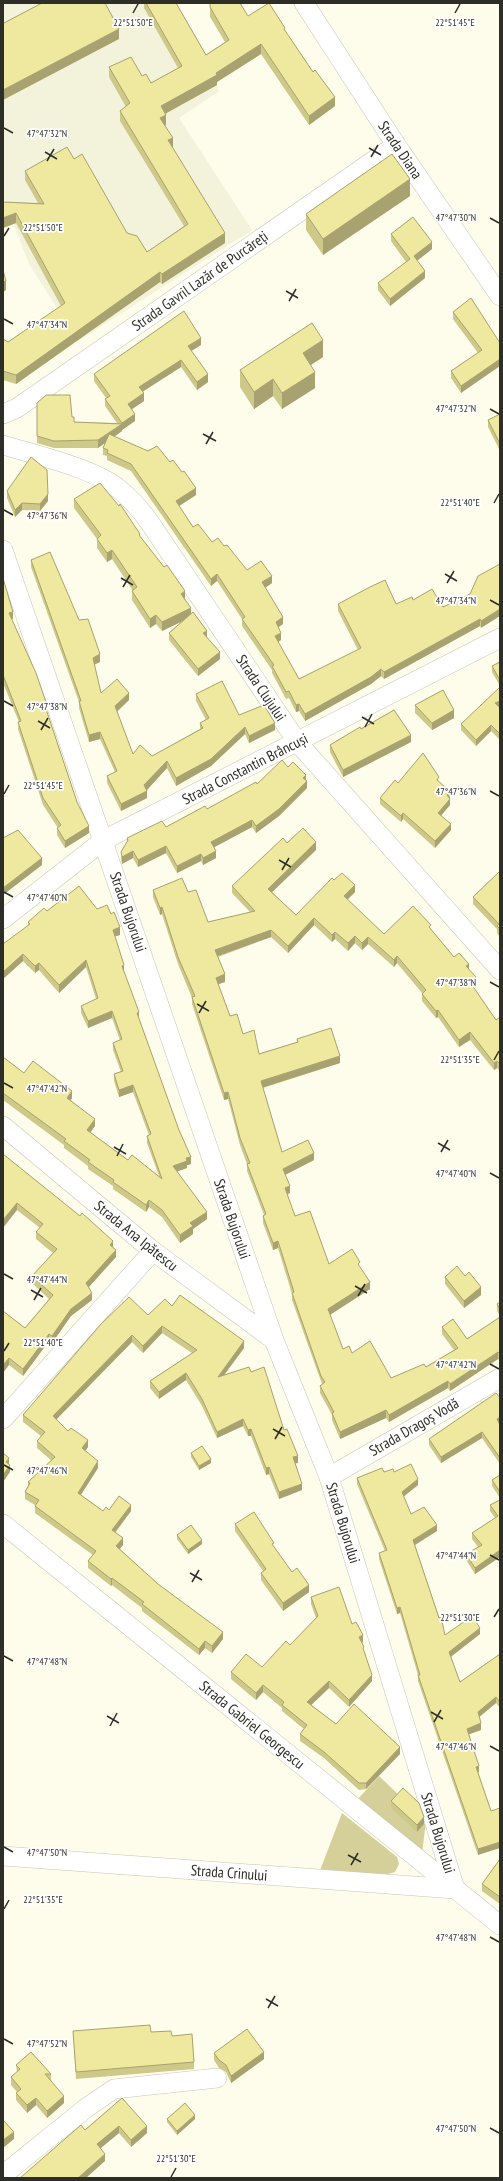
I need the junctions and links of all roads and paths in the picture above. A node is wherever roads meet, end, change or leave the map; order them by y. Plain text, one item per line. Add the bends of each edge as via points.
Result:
1 (304, 3) edge
2 (396, 145) junction
3 (500, 296) edge
4 (3, 414) edge
5 (3, 445) edge
6 (3, 550) edge
7 (500, 638) edge
8 (298, 743) junction
9 (104, 840) junction
10 (3, 919) edge
11 (500, 970) edge
12 (3, 1126) edge
13 (153, 1251) junction
14 (274, 1340) junction
15 (500, 1378) edge
16 (3, 1419) edge
17 (328, 1477) junction
18 (3, 1524) edge
19 (3, 1856) edge
20 (455, 1889) junction
21 (500, 1926) edge
22 (217, 2078) dead end
23 (3, 2175) edge

1 - 2 street, Strada Diana
2 - 3 street, Strada Diana
2 - 4 street, Strada Gavril Lazăr de Purcăreți via 17,408
5 - 8 street, Strada Clujului via 89,472 118,488 134,501
6 - 9 street, Strada Bujorului
7 - 8 street, Strada Constantin Brâncuși
8 - 9 street, Strada Constantin Brâncuși
8 - 11 street, Strada Clujului
9 - 10 street, Strada Constantin Brâncuși
9 - 14 street, Strada Bujorului
12 - 13 street, Strada Ana Ipătescu
13 - 14 street, Strada Ana Ipătescu
13 - 16 street
14 - 17 street, Strada Bujorului
15 - 17 street, Strada Dragoș Vodă
17 - 20 street, Strada Bujorului
18 - 20 street, Strada Gabriel Georgescu
19 - 20 street, Strada Crinului
20 - 21 street, Strada Gabriel Georgescu
22 - 23 street via 114,2089 86,2108

